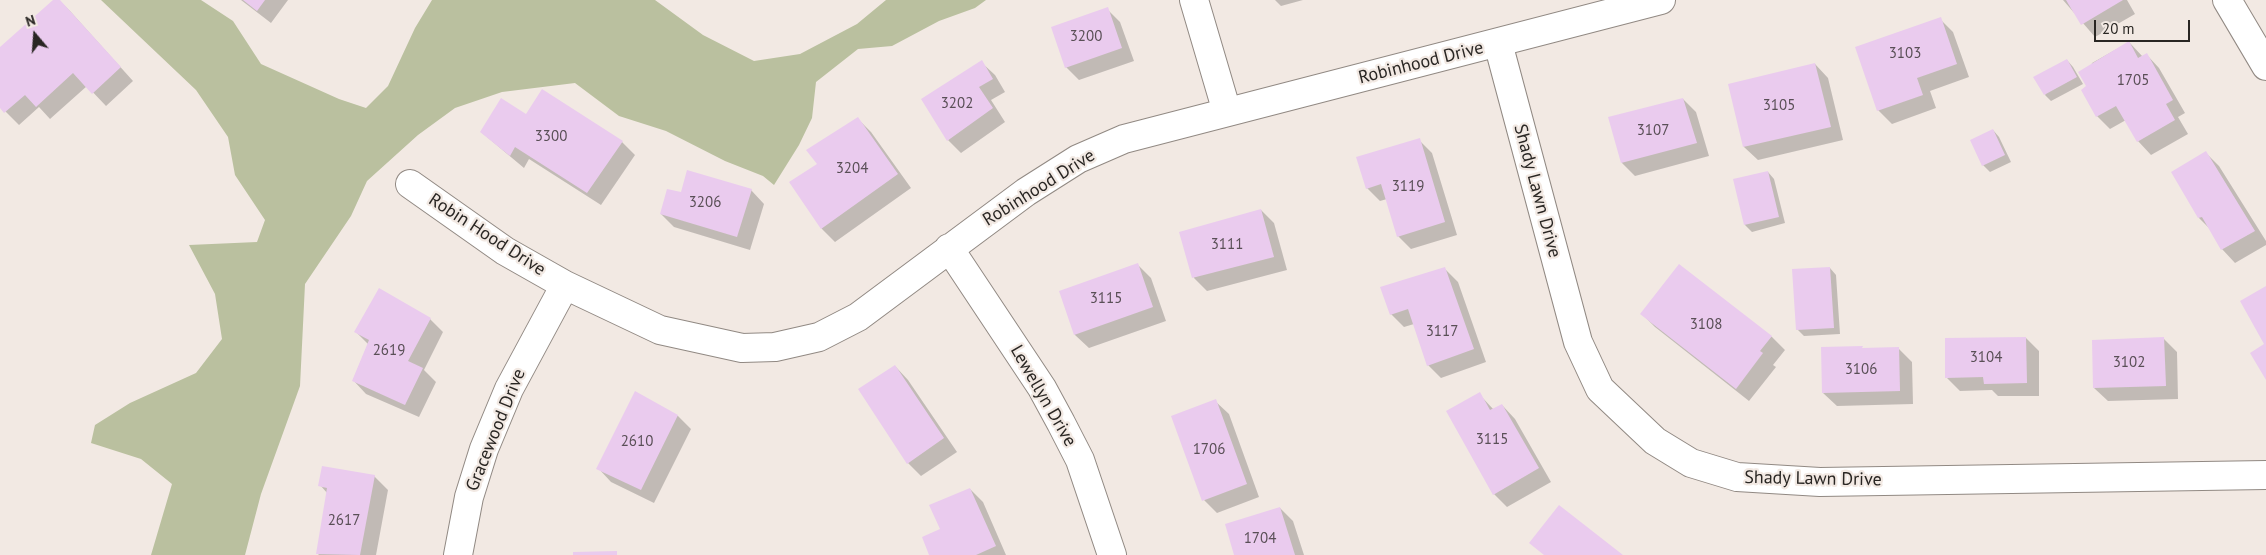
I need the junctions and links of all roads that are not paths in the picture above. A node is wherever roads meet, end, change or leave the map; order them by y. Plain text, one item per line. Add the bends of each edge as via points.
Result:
1 (1194, 0) edge
2 (1662, 0) edge
3 (2227, 0) edge
4 (1498, 43) junction
5 (2266, 66) edge
6 (1227, 112) junction
7 (410, 184) dead end
8 (948, 248) junction
9 (565, 285) junction
10 (2266, 475) edge
11 (458, 555) edge
12 (1112, 555) edge

1 - 6 street
2 - 4 street, Robinhood Drive
3 - 5 street
4 - 6 street, Robinhood Drive
4 - 10 street, Shady Lawn Drive via 1578,342 1600,389 1655,441 1690,463 1737,477 1820,482
6 - 8 street, Robinhood Drive via 1124,139 1078,159
7 - 9 street, Robin Hood Drive via 505,251
8 - 9 street, Robinhood Drive via 858,316 819,337 775,347 742,348 660,330
8 - 12 street, Lewellyn Drive via 1051,405 1080,460
9 - 11 street, Gracewood Drive via 509,389 484,449 469,497

